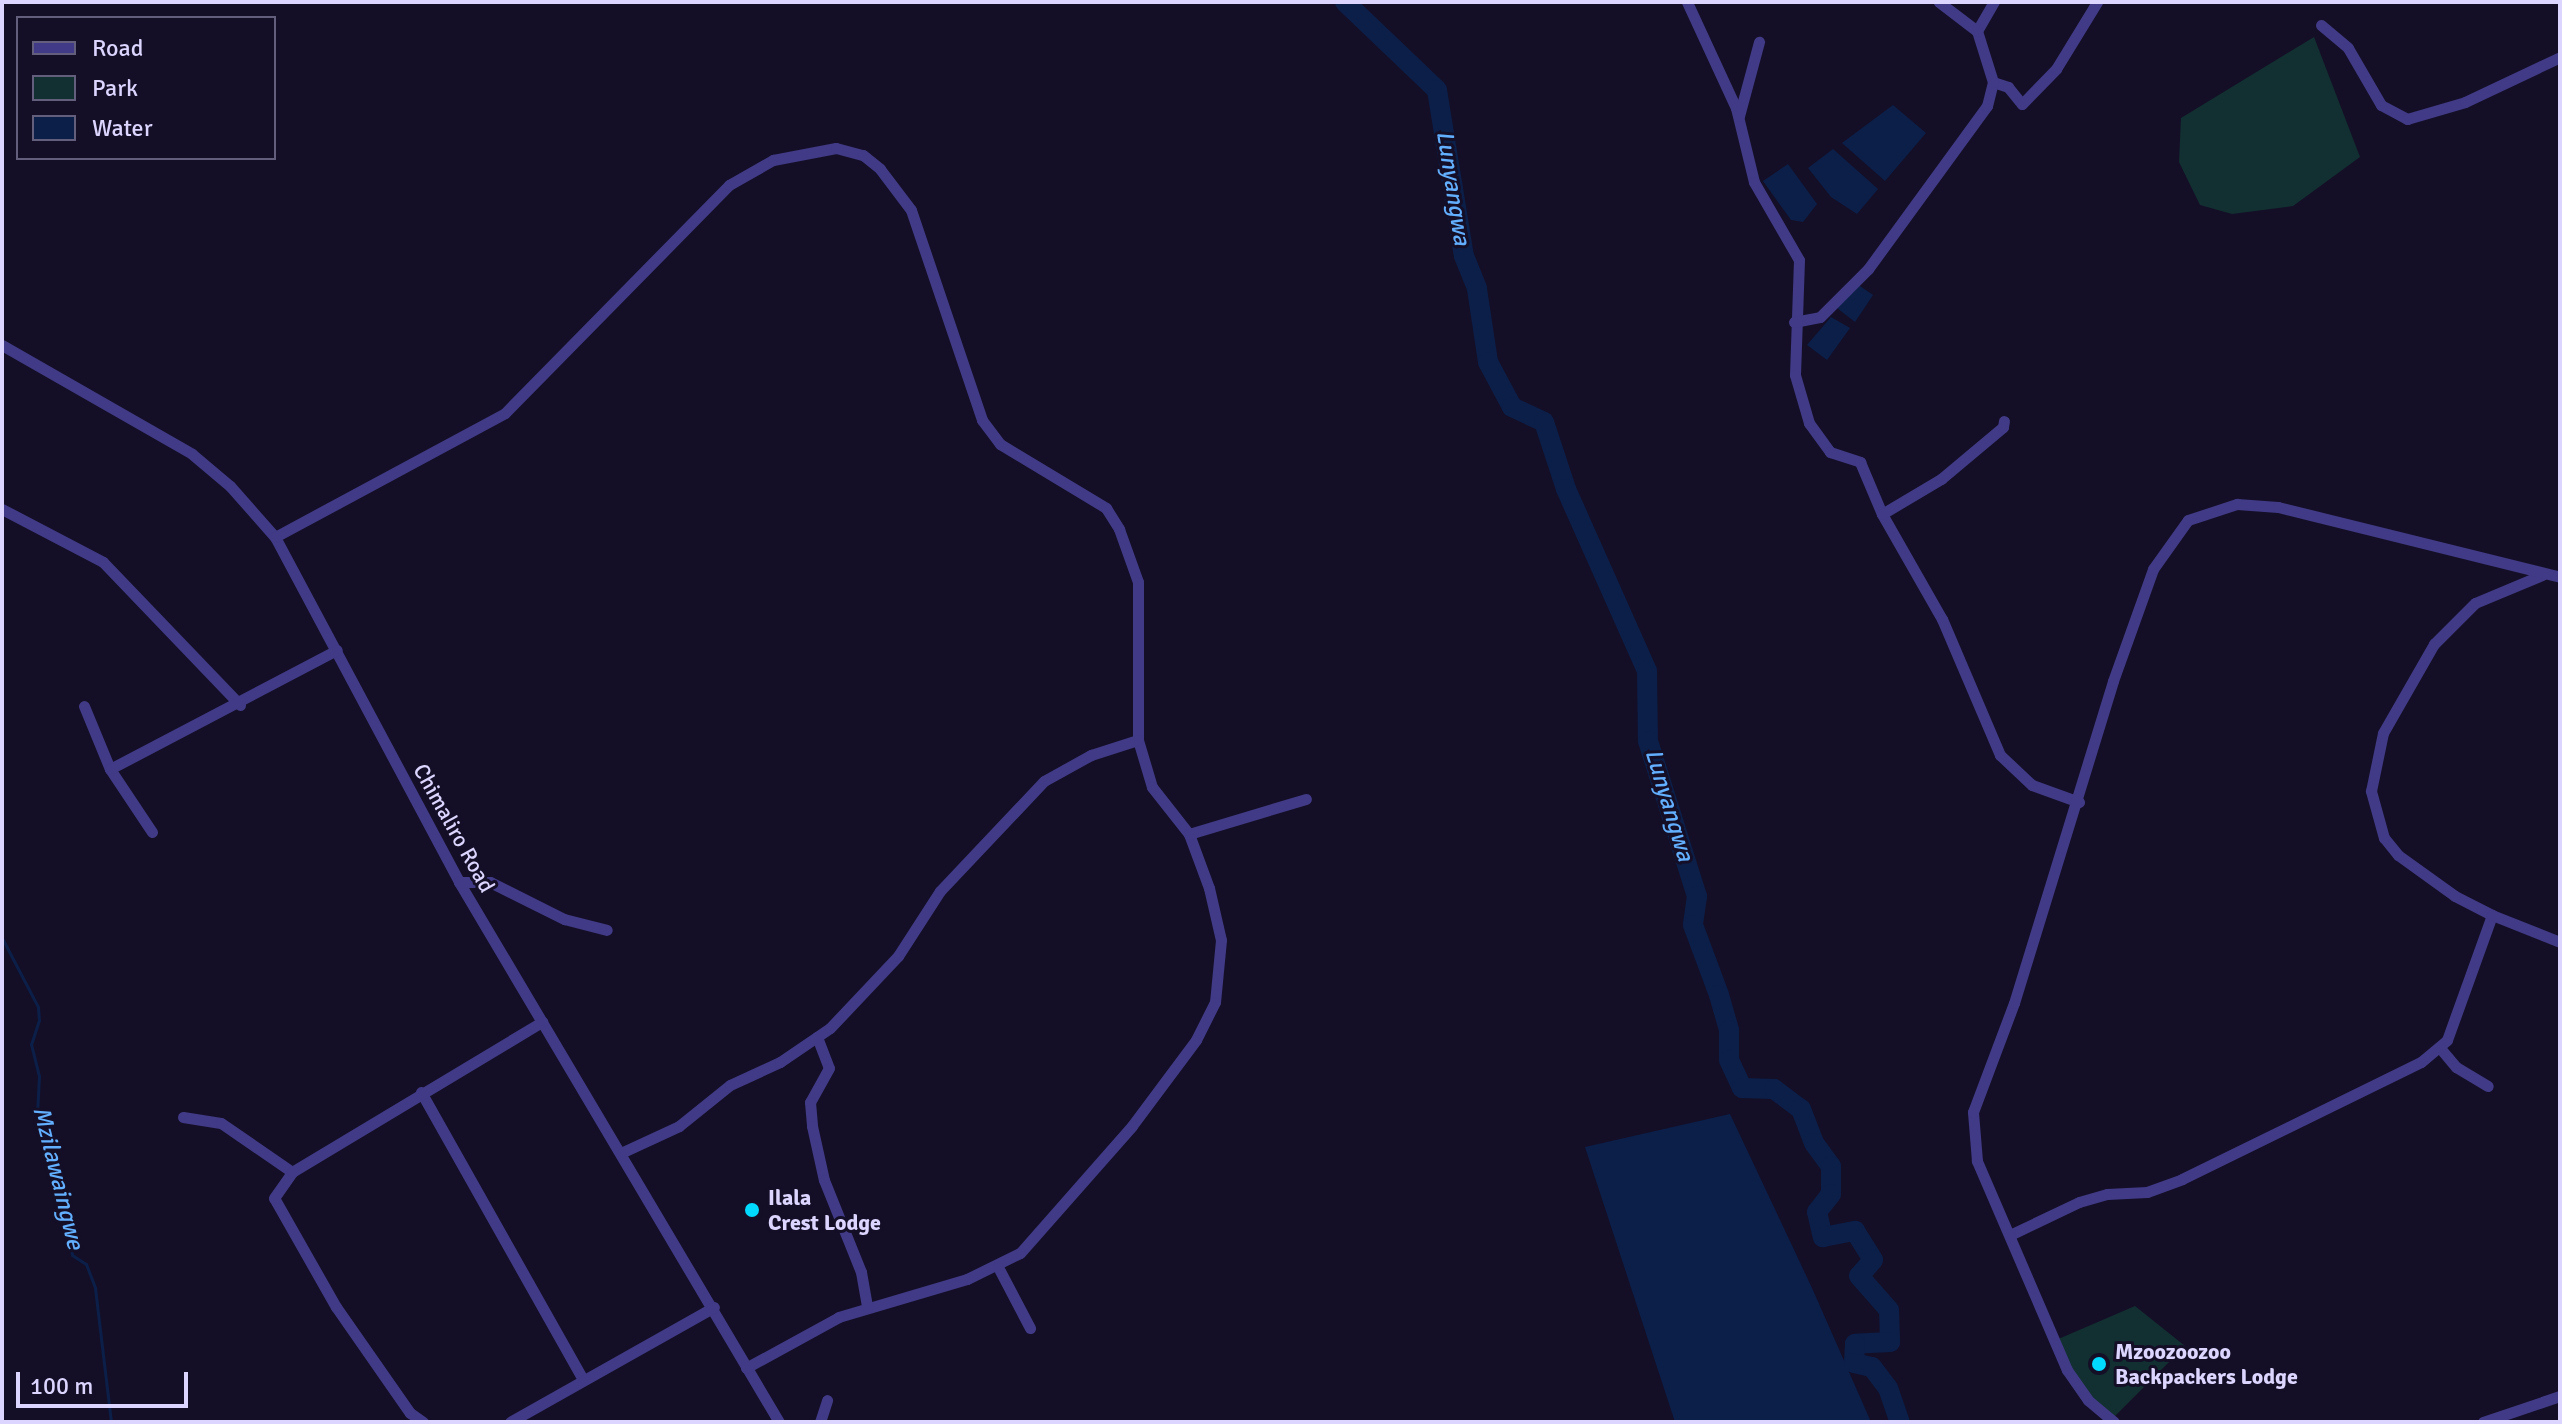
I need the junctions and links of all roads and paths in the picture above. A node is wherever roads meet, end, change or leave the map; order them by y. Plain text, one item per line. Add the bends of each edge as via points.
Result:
1 (1687, 2) edge
2 (1939, 2) edge
3 (1994, 2) edge
4 (2097, 2) edge
5 (2321, 25) dead end
6 (1977, 31) junction
7 (1759, 42) dead end
8 (2560, 57) edge
9 (1993, 82) junction
10 (1739, 116) junction
11 (1794, 322) junction
12 (2, 345) edge
13 (2004, 421) dead end
14 (2, 509) edge
15 (1882, 514) junction
16 (275, 537) junction
17 (2542, 575) junction
18 (2560, 577) edge
19 (337, 650) junction
20 (240, 705) junction
21 (84, 706) dead end
22 (1138, 740) junction
23 (110, 769) junction
24 (1306, 799) dead end
25 (2079, 802) junction
26 (152, 832) dead end
27 (1189, 834) junction
28 (459, 882) junction
29 (2492, 915) junction
30 (607, 930) dead end
31 (2560, 942) edge
32 (542, 1022) junction
33 (817, 1037) junction
34 (2440, 1048) junction
35 (2488, 1086) dead end
36 (421, 1092) junction
37 (183, 1117) dead end
38 (623, 1152) junction
39 (292, 1172) junction
40 (2012, 1234) junction
41 (998, 1267) junction
42 (714, 1307) junction
43 (867, 1307) junction
44 (1030, 1328) dead end
45 (746, 1368) junction
46 (583, 1380) junction
47 (2560, 1396) edge
48 (827, 1400) dead end
49 (423, 1422) edge
50 (510, 1422) edge
51 (779, 1422) edge
52 (820, 1422) edge
53 (2114, 1422) edge
54 (2483, 1422) edge

1 - 10 street
2 - 6 street
3 - 6 street
4 - 9 street via 2056,69 2022,104 2008,87
5 - 8 street via 2348,48 2381,105 2407,119 2465,102
6 - 9 street
7 - 10 street
9 - 11 street via 1973,132 1868,269 1820,317
10 - 11 street via 1754,182 1799,260
11 - 15 street via 1795,375 1809,423 1830,452 1857,458
12 - 16 street, Chimaliro Road via 192,454 230,486
13 - 15 street via 1941,479
14 - 20 street via 103,562
15 - 25 street via 1942,619 2000,755 2032,785
16 - 19 street, Chimaliro Road
16 - 22 street via 505,413 729,185 773,160 836,148 863,155 880,169 911,210 982,420 1000,444 1106,508 1119,529 1138,582
17 - 18 street
17 - 25 street via 2278,507 2237,504 2188,520 2153,569 2113,681
17 - 29 street via 2475,603 2434,644 2383,733 2371,791 2384,838 2398,855
19 - 20 street
19 - 28 street, Chimaliro Road
20 - 23 street
21 - 23 street
22 - 27 street via 1152,787
22 - 33 street via 1091,755 1044,781 940,891 898,956
23 - 26 street
24 - 27 street
25 - 40 street via 1973,1112 1977,1161
27 - 41 street via 1221,940 1215,1002 1196,1040 1132,1126 1020,1253
28 - 30 street via 490,882 564,919
28 - 32 street, Chimaliro Road
29 - 31 street
29 - 34 street via 2458,1016
32 - 36 street
32 - 38 street, Chimaliro Road
33 - 38 street via 780,1062 730,1085 679,1126
33 - 43 street via 829,1068 810,1102 812,1126 824,1180 861,1272
34 - 35 street via 2456,1067
34 - 40 street via 2401,1074 2182,1179 2147,1192 2079,1202
36 - 39 street
36 - 46 street
37 - 39 street via 221,1123
38 - 42 street, Chimaliro Road
39 - 49 street via 274,1198 279,1215 336,1307 410,1413
40 - 53 street via 2067,1370 2088,1400
41 - 43 street
41 - 44 street
42 - 45 street, Chimaliro Road
42 - 46 street
43 - 45 street
45 - 51 street, Chimaliro Road
46 - 50 street
47 - 54 street
48 - 52 street

